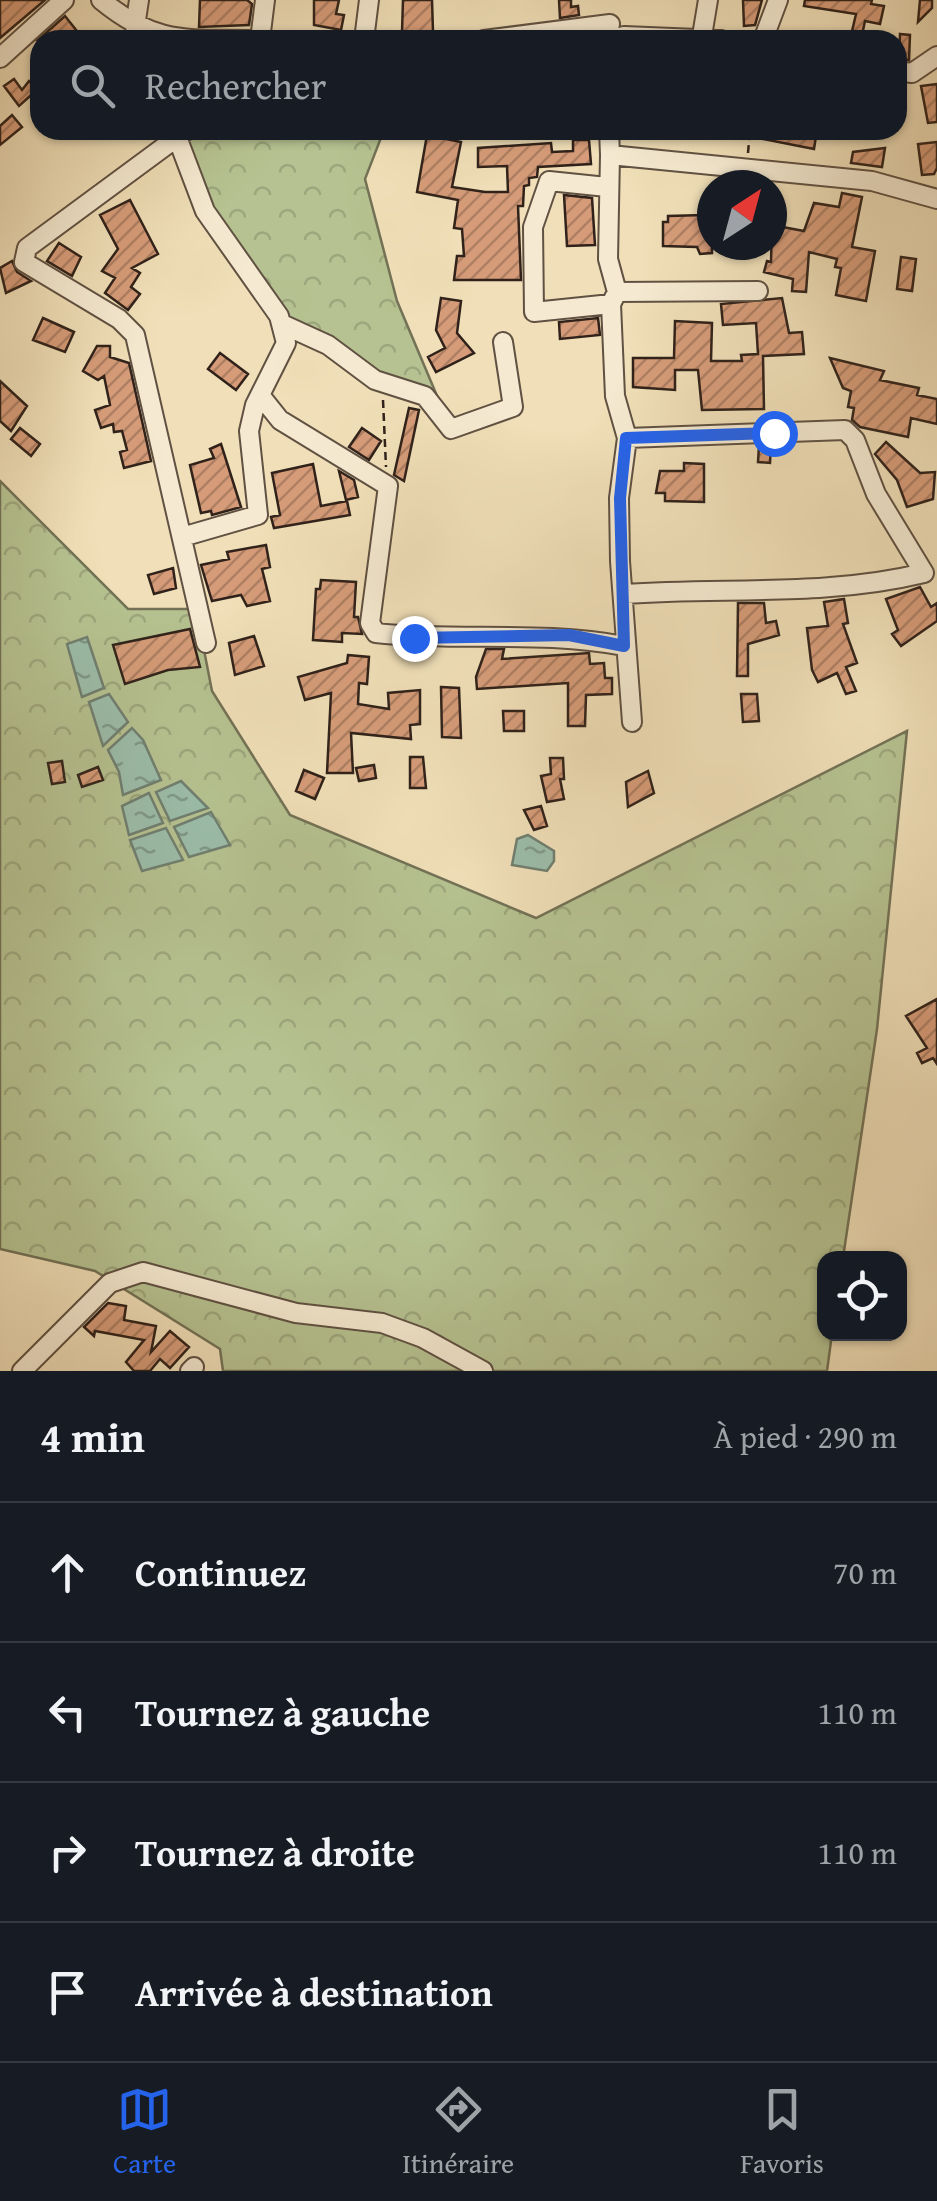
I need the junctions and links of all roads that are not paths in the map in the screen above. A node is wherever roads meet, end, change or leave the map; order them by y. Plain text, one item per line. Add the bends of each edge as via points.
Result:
1 (64, 0) edge
2 (101, 0) edge
3 (139, 0) edge
4 (265, 0) edge
5 (369, 0) edge
6 (708, 0) edge
7 (778, 0) edge
8 (134, 28) junction
9 (31, 30) edge
10 (139, 30) edge
11 (261, 30) edge
12 (365, 30) edge
13 (563, 30) edge
14 (609, 30) edge
15 (710, 30) edge
16 (767, 30) edge
17 (30, 31) edge
18 (937, 56) edge
19 (0, 58) edge
20 (907, 71) edge
21 (174, 140) edge
22 (184, 140) edge
23 (609, 140) edge
24 (610, 154) junction
25 (607, 187) junction
26 (937, 198) edge
27 (758, 292) dead end
28 (614, 298) junction
29 (282, 324) junction
30 (503, 342) dead end
31 (260, 395) junction
32 (626, 438) junction
33 (182, 536) junction
34 (625, 594) junction
35 (206, 643) dead end
36 (624, 646) junction
37 (632, 722) dead end
38 (22, 1371) edge
39 (482, 1371) edge

1 - 9 street
2 - 8 street
3 - 8 street
4 - 11 street
5 - 12 street
6 - 15 street
7 - 16 street
8 - 10 street
13 - 14 street via 610,24
17 - 19 street
18 - 20 street
21 - 33 street via 26,248 24,262 135,335
22 - 29 street via 205,212
23 - 24 street
24 - 25 street
24 - 26 street via 894,184
25 - 28 street
25 - 28 street via 549,181 533,227 534,312
27 - 28 street
28 - 32 street via 615,396
29 - 30 street via 385,384 425,396 452,429 513,407
29 - 31 street via 286,344
31 - 33 street via 249,432 258,515
31 - 36 street via 280,420 388,486 370,623 376,634 569,635
32 - 34 street via 620,498
32 - 34 street via 845,430 924,573 838,590
33 - 35 street
34 - 36 street
36 - 37 street
38 - 39 street via 110,1284 143,1272 296,1312 382,1322

